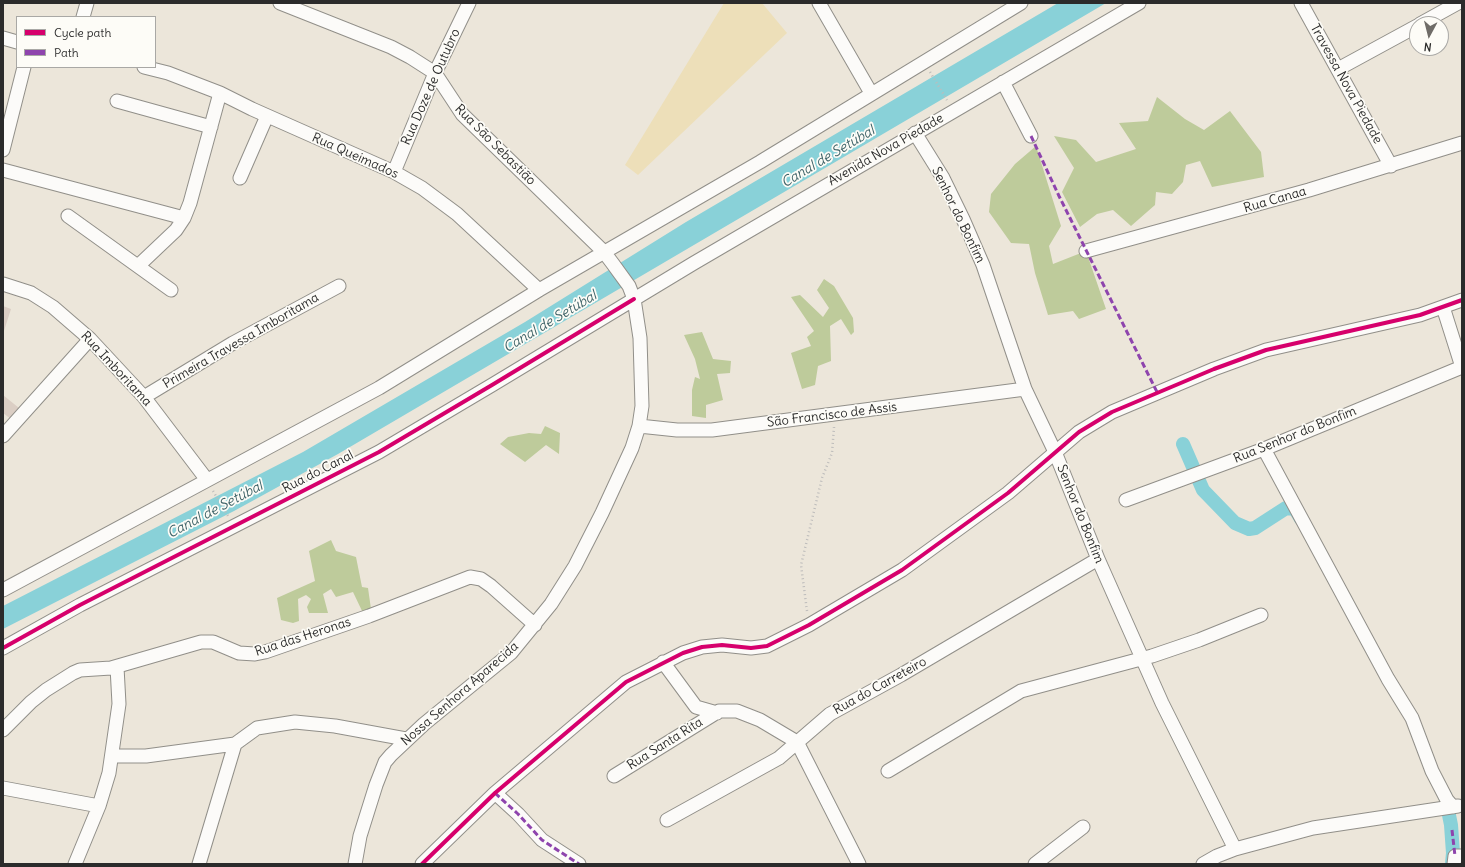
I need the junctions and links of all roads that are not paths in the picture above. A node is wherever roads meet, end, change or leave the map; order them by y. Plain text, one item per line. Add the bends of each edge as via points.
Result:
1 (87, 3) edge
2 (280, 3) edge
3 (469, 3) edge
4 (819, 3) edge
5 (1021, 3) edge
6 (1139, 3) edge
7 (1301, 3) edge
8 (1458, 3) edge
9 (83, 16) edge
10 (1434, 16) edge
11 (1409, 30) edge
12 (3, 38) edge
13 (16, 42) edge
14 (24, 68) edge
15 (148, 68) edge
16 (1338, 69) junction
17 (435, 73) junction
18 (1003, 82) junction
19 (220, 93) junction
20 (871, 93) junction
21 (117, 101) dead end
22 (267, 116) junction
23 (210, 127) junction
24 (915, 133) junction
25 (1031, 136) dead end
26 (1462, 143) edge
27 (3, 150) edge
28 (1391, 166) junction
29 (3, 170) edge
30 (394, 172) junction
31 (240, 178) dead end
32 (68, 216) dead end
33 (184, 218) junction
34 (1086, 251) dead end
35 (604, 252) junction
36 (613, 264) joint
37 (138, 266) junction
38 (3, 284) edge
39 (339, 286) dead end
40 (171, 290) dead end
41 (540, 290) junction
42 (634, 299) junction
43 (1462, 300) edge
44 (1442, 307) junction
45 (90, 339) junction
46 (1024, 389) junction
47 (144, 397) junction
48 (639, 426) junction
49 (3, 436) edge
50 (1264, 449) junction
51 (1055, 452) junction
52 (206, 480) junction
53 (1126, 500) dead end
54 (1098, 559) junction
55 (3, 576) edge
56 (15, 583) junction
57 (3, 590) edge
58 (1261, 615) dead end
59 (535, 625) junction
60 (3, 648) edge
61 (1147, 657) junction
62 (663, 662) junction
63 (117, 667) junction
64 (717, 713) junction
65 (3, 730) edge
66 (406, 739) junction
67 (797, 742) junction
68 (236, 744) junction
69 (112, 756) junction
70 (888, 771) dead end
71 (614, 776) dead end
72 (3, 788) edge
73 (495, 794) junction
74 (1452, 803) edge
75 (99, 806) junction
76 (667, 820) dead end
77 (1083, 828) dead end
78 (1235, 849) junction
79 (1218, 860) edge
80 (75, 864) edge
81 (199, 864) edge
82 (355, 864) edge
83 (422, 864) edge
84 (579, 864) edge
85 (859, 864) edge
86 (1035, 864) edge
87 (1203, 864) edge

1 - 9 street
2 - 17 street, Rua São Sebastião via 391,47
3 - 17 street, Rua Doze de Outubro
4 - 20 street
5 - 20 street
6 - 18 street, Avenida Nova Piedade
7 - 16 street, Travessa Nova Piedade
8 - 10 street
11 - 16 street
12 - 13 street
14 - 27 street
15 - 19 street, Rua Queimados
16 - 28 street, Travessa Nova Piedade
17 - 30 street, Rua Doze de Outubro
17 - 35 street, Rua São Sebastião via 462,114
18 - 24 street, Avenida Nova Piedade
18 - 25 street
19 - 22 street, Rua Queimados
19 - 23 street
20 - 35 street via 760,162
21 - 23 street
22 - 30 street, Rua Queimados
22 - 31 street
23 - 33 street
24 - 42 street, Avenida Nova Piedade
24 - 46 street, Senhor do Bonfim via 943,178 983,265
26 - 28 street, Rua Canaa
28 - 34 street, Rua Canaa
29 - 33 street
30 - 41 street, Rua Queimados via 422,188 457,214
32 - 37 street
33 - 37 street via 176,230
35 - 36 street, Rua São Sebastião
35 - 41 street
36 - 42 street, Nossa Senhora Aparecida via 629,286
37 - 40 street
38 - 45 street, Rua Imboritama via 31,293 53,307
39 - 47 street, Primeira Travessa Imboritama via 234,343
41 - 52 street via 379,388
42 - 48 street, Nossa Senhora Aparecida via 642,372
42 - 60 street, Rua do Canal via 379,452 80,605
43 - 44 street
44 - 50 street, Rua Senhor do Bonfim via 1462,367
44 - 51 street via 1374,326 1266,350 1214,369 1112,412 1079,432
45 - 47 street, Rua Imboritama
45 - 49 street
46 - 48 street, São Francisco de Assis via 712,430
46 - 51 street, Senhor do Bonfim
47 - 52 street, Rua Imboritama
48 - 59 street, Nossa Senhora Aparecida via 632,448 575,566 552,604
50 - 53 street, Rua Senhor do Bonfim
50 - 74 street via 1388,679 1412,718 1432,771
51 - 54 street, Senhor do Bonfim
51 - 62 street via 1008,493 902,570 809,625 767,646 702,647
52 - 56 street
54 - 61 street, Senhor do Bonfim
54 - 67 street, Rua do Carreteiro via 830,714
55 - 56 street
56 - 57 street
58 - 61 street via 1199,640
59 - 63 street, Rua das Heronas via 491,586 481,579 470,577 265,652 238,654 213,642 201,642
59 - 66 street, Nossa Senhora Aparecida via 499,664
61 - 70 street via 1021,691
61 - 78 street, Senhor do Bonfim
62 - 64 street via 696,707
62 - 73 street via 626,682
63 - 65 street, Rua das Heronas via 80,670 67,676 31,702
63 - 69 street via 119,704
64 - 67 street via 736,711 760,720
64 - 71 street, Rua Santa Rita
66 - 68 street via 335,726 295,722 257,728
66 - 82 street, Nossa Senhora Aparecida via 391,755 382,770 360,836
67 - 76 street, Rua do Carreteiro via 775,760
67 - 85 street
68 - 69 street via 146,756
68 - 81 street
69 - 75 street
72 - 75 street
73 - 83 street
73 - 84 street via 542,840
74 - 78 street via 1431,811 1334,823
75 - 80 street
77 - 86 street
78 - 79 street
79 - 87 street

